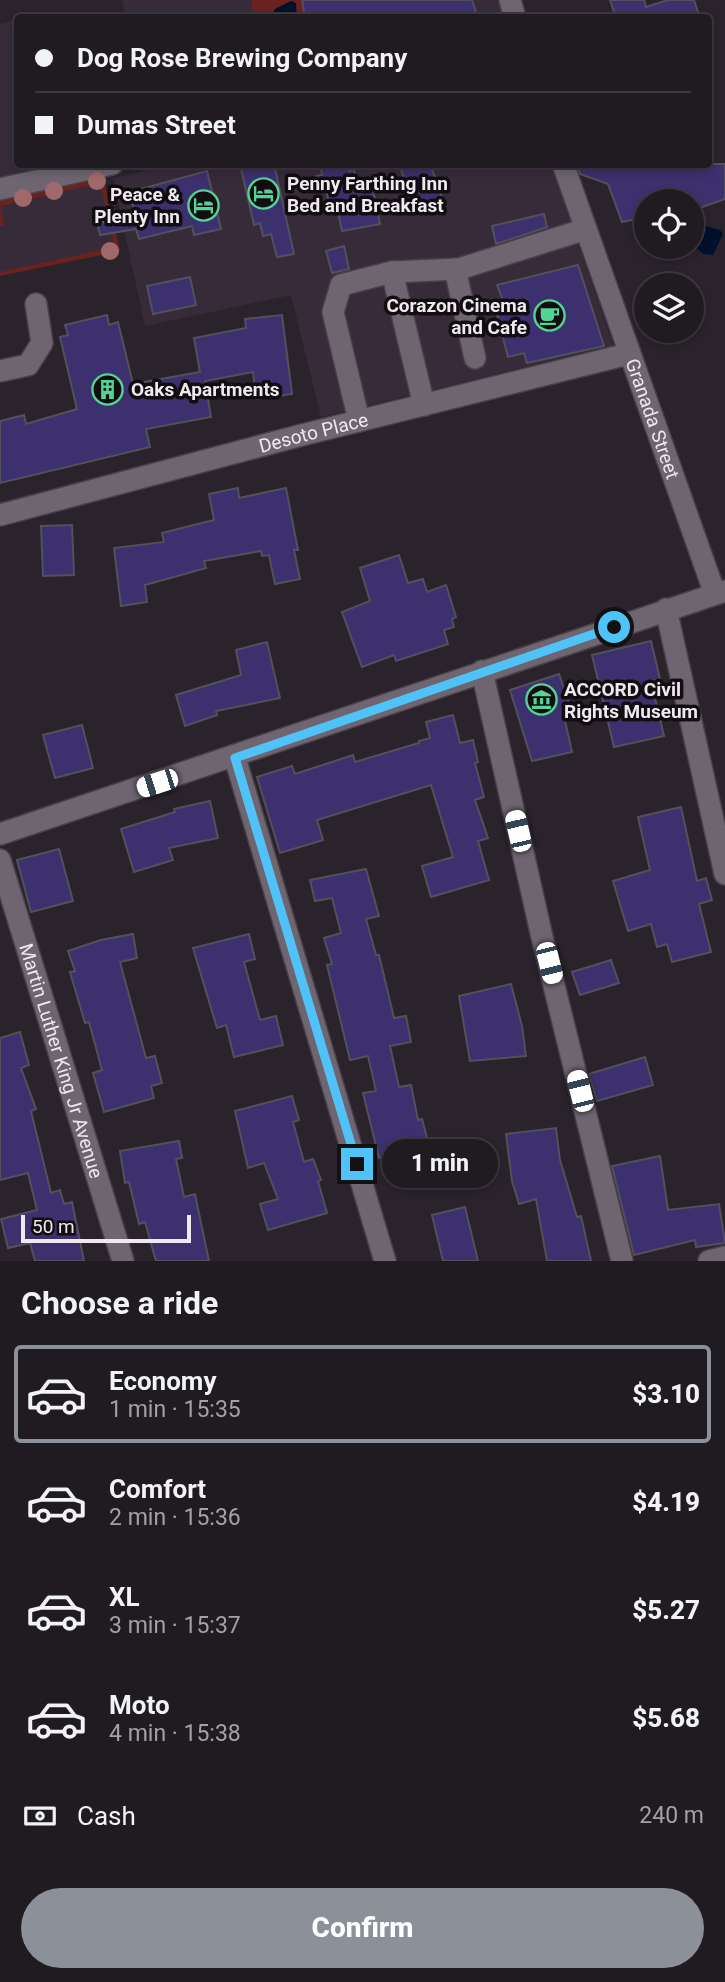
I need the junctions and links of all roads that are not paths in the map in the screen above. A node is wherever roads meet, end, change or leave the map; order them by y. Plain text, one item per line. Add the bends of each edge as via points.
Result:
1 (93, 168) edge
2 (565, 168) edge
3 (0, 188) edge
4 (586, 229) junction
5 (455, 270) junction
6 (392, 272) junction
7 (36, 304) dead end
8 (628, 354) junction
9 (475, 358) dead end
10 (0, 371) edge
11 (424, 405) junction
12 (359, 421) junction
13 (0, 515) edge
14 (720, 593) edge
15 (666, 609) junction
16 (482, 671) junction
17 (235, 758) junction
18 (0, 834) edge
19 (0, 860) edge
20 (725, 874) edge
21 (725, 1257) edge
22 (123, 1261) edge
23 (385, 1261) edge
24 (622, 1261) edge
25 (709, 1261) edge

1 - 3 street
2 - 4 street, Granada Street
4 - 5 street
4 - 8 street, Granada Street
5 - 6 street
5 - 9 street
6 - 11 street
6 - 12 street via 341,285 333,303
7 - 10 street via 42,344 28,365
8 - 11 street, Desoto Place
8 - 14 street, Granada Street
11 - 12 street, Desoto Place
12 - 13 street, Desoto Place
14 - 15 street
15 - 16 street
15 - 20 street
16 - 17 street
16 - 24 street
17 - 18 street
17 - 23 street
19 - 22 street, Martin Luther King Jr Avenue
21 - 25 street

